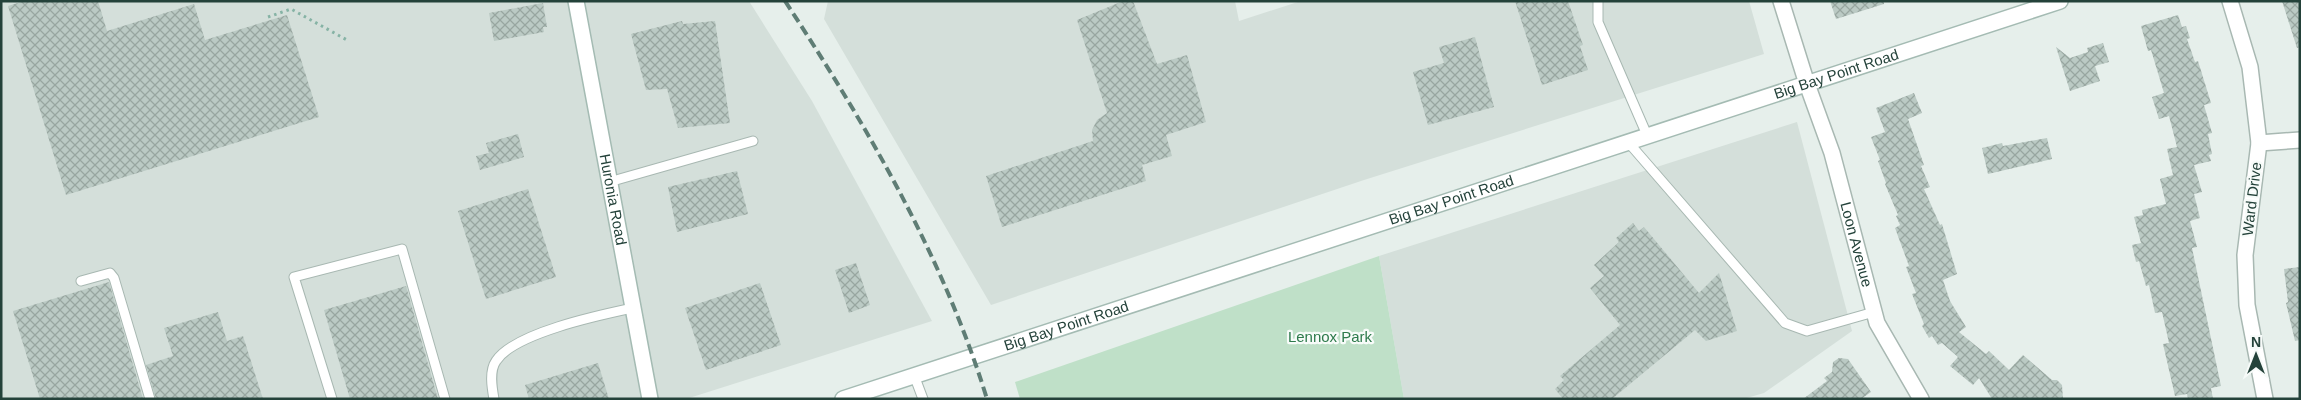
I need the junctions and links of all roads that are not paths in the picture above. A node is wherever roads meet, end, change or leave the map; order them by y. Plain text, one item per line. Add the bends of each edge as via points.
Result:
1 (576, 1) edge
2 (1598, 1) edge
3 (1781, 1) edge
4 (2060, 1) edge
5 (2230, 1) edge
6 (1807, 84) junction
7 (1647, 136) junction
8 (2300, 140) edge
9 (753, 141) dead end
10 (1628, 142) junction
11 (2259, 143) junction
12 (610, 182) junction
13 (81, 281) dead end
14 (633, 308) junction
15 (1874, 312) junction
16 (914, 375) junction
17 (150, 399) edge
18 (332, 399) edge
19 (445, 399) edge
20 (494, 399) edge
21 (650, 399) edge
22 (843, 399) edge
23 (923, 399) edge
24 (1921, 399) edge
25 (2265, 399) edge

1 - 12 street, Huronia Road
2 - 7 lane via 1598,22
3 - 6 street, Loon Avenue
4 - 6 street, Big Bay Point Road
5 - 11 street, Ward Drive via 2250,67
6 - 7 street, Big Bay Point Road
6 - 15 street, Loon Avenue via 1832,153
7 - 10 street, Big Bay Point Road
8 - 11 street
9 - 12 lane
10 - 15 lane via 1785,324 1807,331
10 - 16 street, Big Bay Point Road
11 - 25 street, Ward Drive via 2245,255 2246,305
12 - 14 street, Huronia Road
13 - 17 lane via 110,273 114,278
14 - 20 lane via 591,317 539,334 507,350 493,368
14 - 21 street, Huronia Road
15 - 24 street, Loon Avenue via 1877,323
16 - 22 street, Big Bay Point Road
16 - 23 lane
18 - 19 lane via 294,277 402,249

